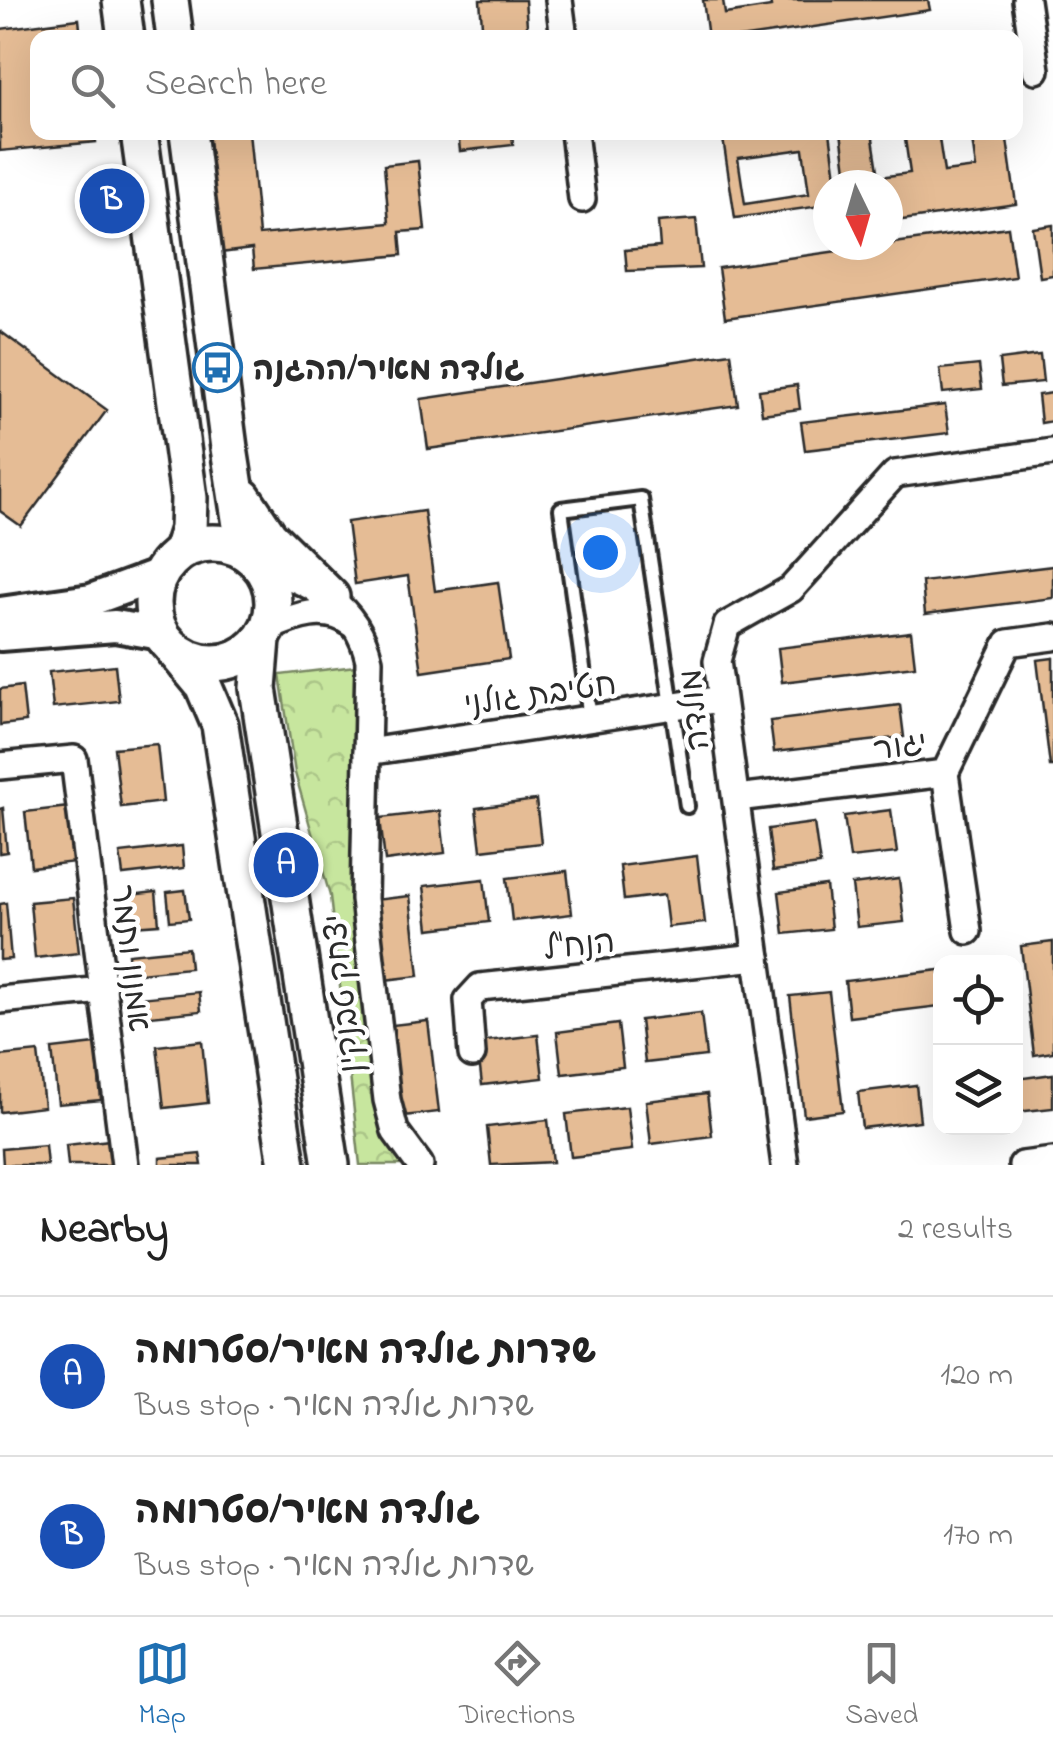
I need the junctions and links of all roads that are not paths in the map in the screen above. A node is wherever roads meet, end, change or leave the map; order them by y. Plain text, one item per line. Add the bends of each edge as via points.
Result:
1 (121, 0) edge
2 (170, 0) edge
3 (559, 0) edge
4 (1026, 0) edge
5 (125, 30) edge
6 (174, 30) edge
7 (563, 30) edge
8 (1036, 70) dead end
9 (140, 140) edge
10 (189, 140) edge
11 (575, 140) edge
12 (582, 200) dead end
13 (1053, 452) edge
14 (231, 464) junction
15 (255, 561) junction
16 (170, 563) junction
17 (330, 598) junction
18 (0, 612) edge
19 (358, 630) junction
20 (265, 634) junction
21 (0, 636) edge
22 (1053, 637) edge
23 (168, 642) junction
24 (722, 700) junction
25 (671, 708) junction
26 (590, 718) junction
27 (368, 752) junction
28 (0, 766) edge
29 (944, 773) junction
30 (737, 798) junction
31 (687, 806) dead end
32 (968, 932) dead end
33 (757, 957) junction
34 (103, 990) junction
35 (0, 1000) edge
36 (472, 1054) dead end
37 (1053, 1161) edge
38 (125, 1165) edge
39 (287, 1165) edge
40 (331, 1165) edge
41 (420, 1165) edge
42 (785, 1165) edge
43 (1022, 1165) edge

1 - 5 main road
2 - 6 main road
3 - 7 street
4 - 8 street
9 - 16 main road via 189,498 188,529
10 - 14 main road
11 - 12 street
13 - 24 street, מולדה via 895,474 791,589 727,624 717,661
14 - 15 main road
14 - 17 main road via 257,521
15 - 16 main road via 221,543 200,544
15 - 17 street, יצחק טבנקין
15 - 20 main road via 273,596
16 - 18 street via 91,600
16 - 23 main road via 152,600
17 - 19 street, יצחק טבנקין
19 - 20 street via 341,616 320,613
19 - 27 street, יצחק טבנקין via 369,660
20 - 23 main road via 248,652 221,663 191,660
20 - 40 main road via 258,688
21 - 23 street via 116,626
22 - 29 street, יגור via 1008,643
23 - 39 main road via 203,685 220,724
24 - 25 street, חטיבת גולני
24 - 30 street, מולדה
25 - 26 street, חטיבת גולני
25 - 26 lane via 641,499 562,509
25 - 31 lane
26 - 27 street, חטיבת גולני
27 - 41 street, יצחק טבנקין via 364,899 386,1100 396,1132
28 - 34 street, אמנון ותמר via 74,759
29 - 30 street, יגור
29 - 32 street
30 - 33 street, מולדה
33 - 36 street, הנח"ל via 480,988 468,1000
33 - 42 street, מולדה
34 - 35 street
34 - 38 street, אמנון ותמר
37 - 43 street

